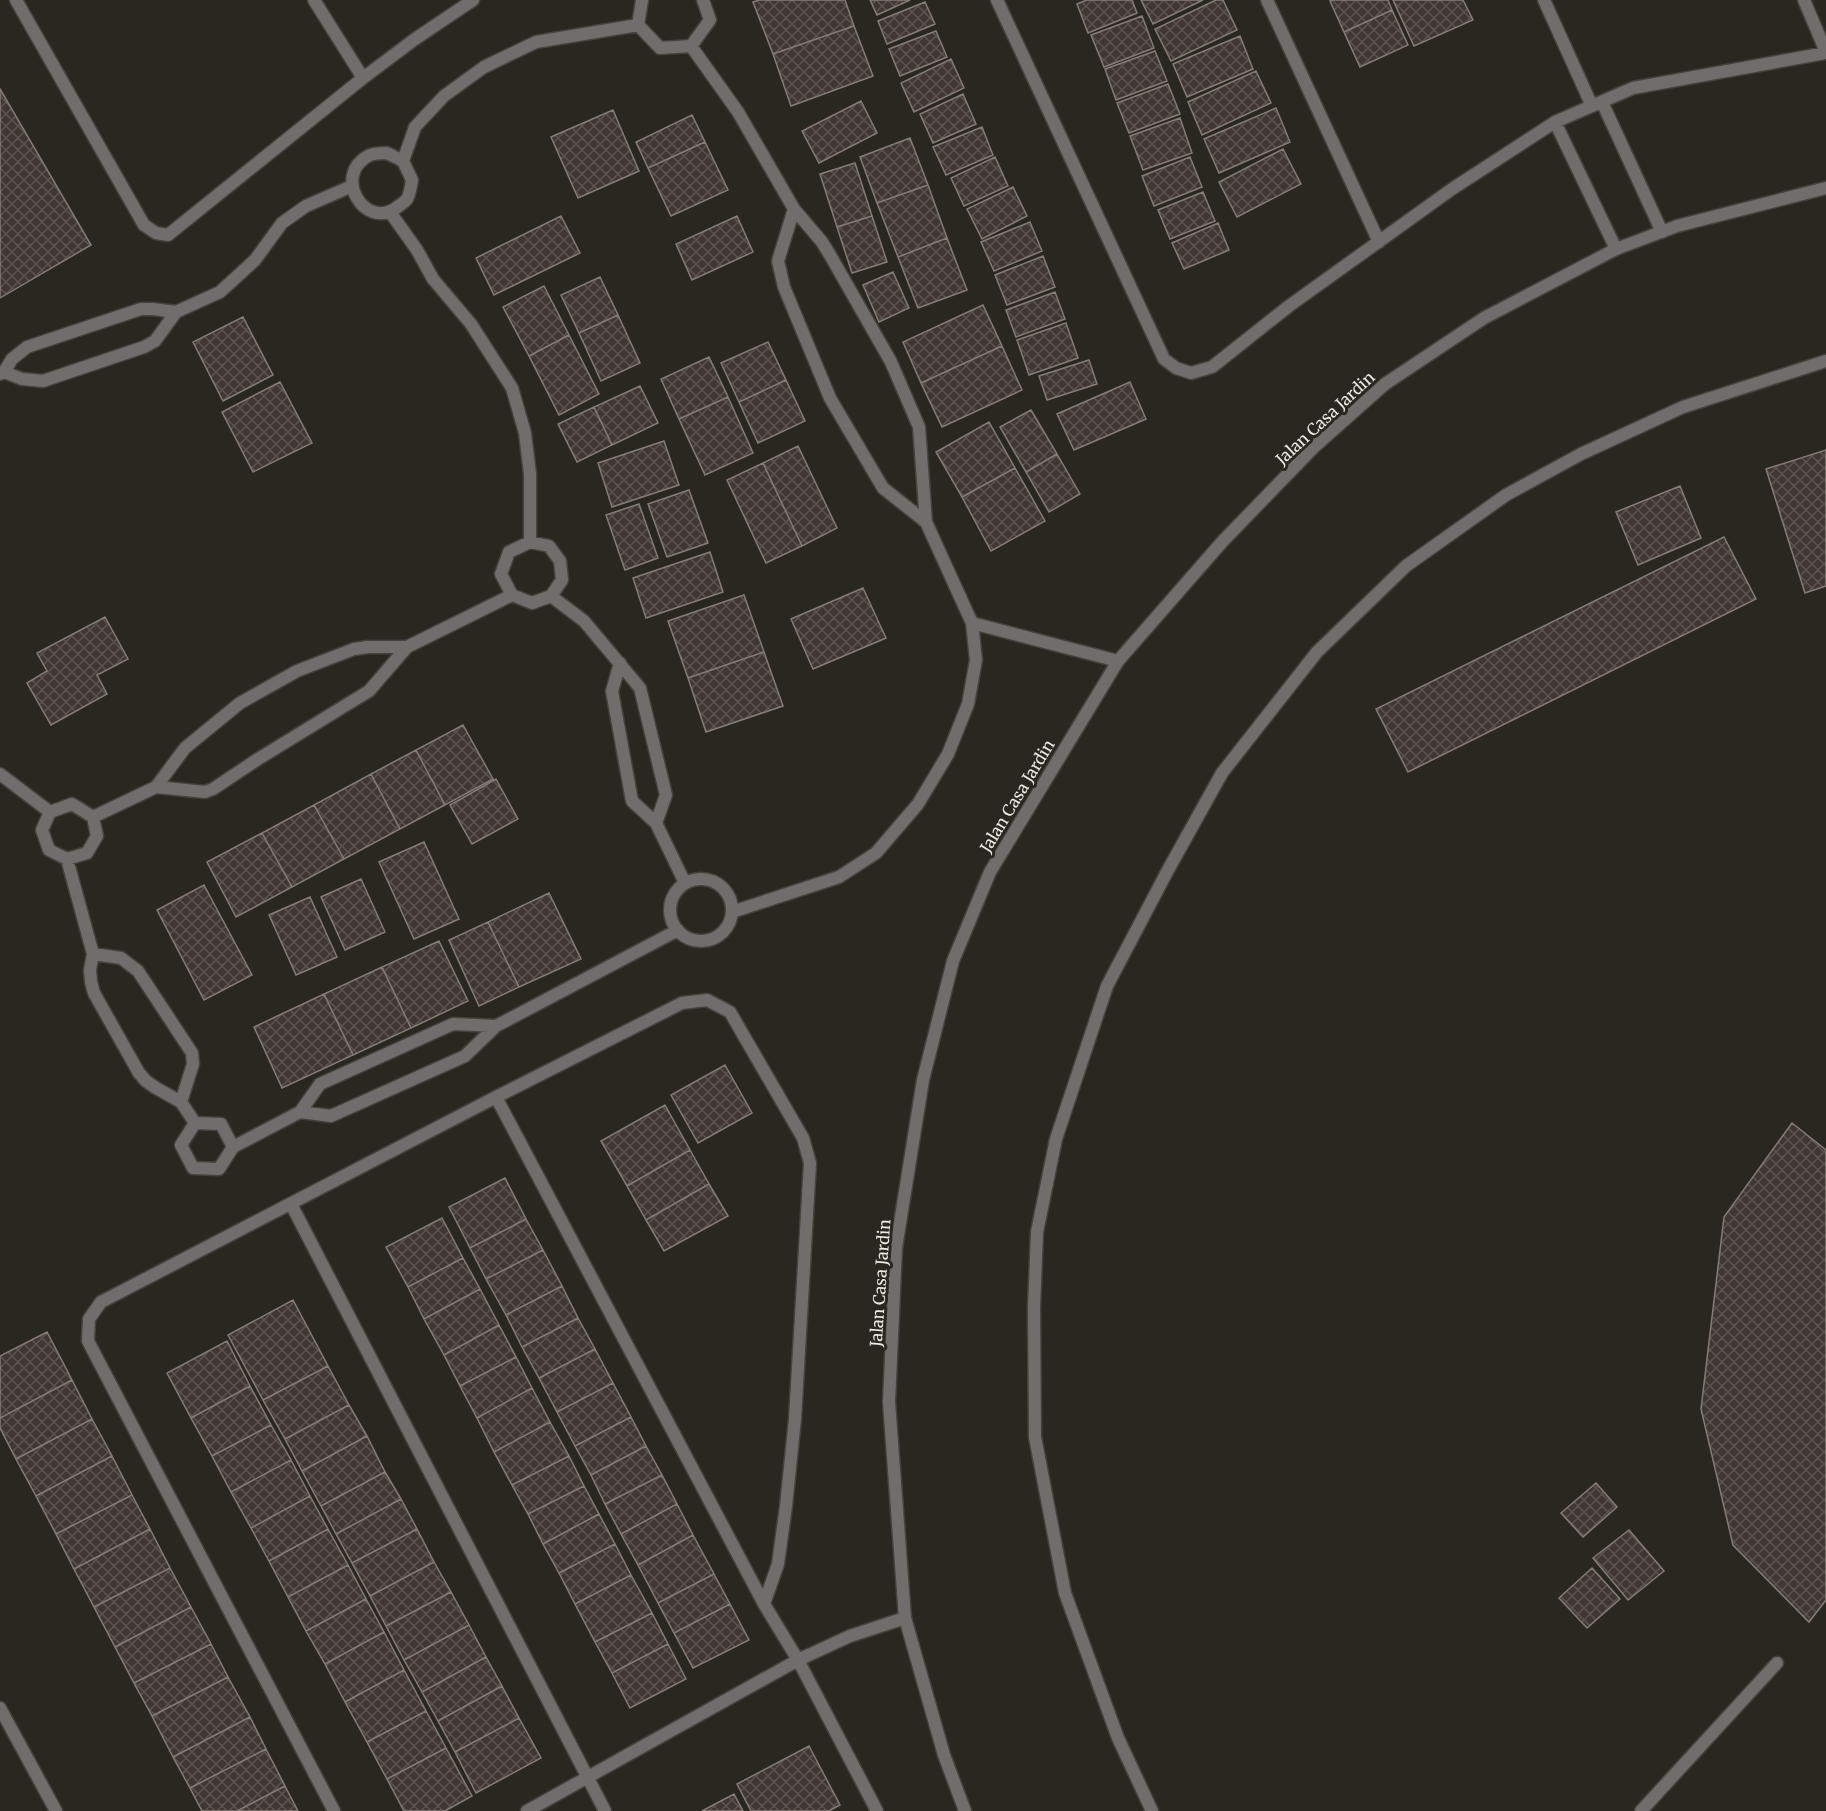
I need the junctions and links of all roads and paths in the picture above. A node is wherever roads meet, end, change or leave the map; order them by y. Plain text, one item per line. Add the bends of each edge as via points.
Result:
1 (16, 0) edge
2 (314, 0) edge
3 (473, 0) edge
4 (642, 0) edge
5 (703, 0) edge
6 (997, 0) edge
7 (1267, 0) edge
8 (1544, 0) edge
9 (1804, 0) edge
10 (638, 25) junction
11 (691, 46) junction
12 (1826, 52) edge
13 (363, 78) junction
14 (1597, 104) junction
15 (1555, 122) junction
16 (403, 161) junction
17 (352, 186) junction
18 (1826, 188) edge
19 (794, 209) junction
20 (390, 212) junction
21 (1662, 232) junction
22 (1379, 242) junction
23 (1616, 249) junction
24 (176, 312) junction
25 (1826, 361) edge
26 (2, 373) edge
27 (926, 522) junction
28 (530, 542) junction
29 (512, 595) junction
30 (551, 596) junction
31 (972, 622) junction
32 (407, 647) junction
33 (1118, 661) junction
34 (620, 663) junction
35 (0, 774) edge
36 (156, 787) junction
37 (50, 812) junction
38 (93, 817) junction
39 (656, 823) junction
40 (68, 859) junction
41 (685, 883) junction
42 (732, 912) junction
43 (678, 930) junction
44 (93, 954) junction
45 (496, 1026) junction
46 (496, 1097) junction
47 (181, 1102) junction
48 (300, 1112) junction
49 (195, 1123) junction
50 (233, 1147) junction
51 (291, 1204) junction
52 (764, 1604) junction
53 (905, 1618) junction
54 (798, 1660) junction
55 (1777, 1663) dead end
56 (0, 1708) edge
57 (587, 1778) junction
58 (56, 1811) edge
59 (334, 1811) edge
60 (527, 1811) edge
61 (605, 1811) edge
62 (877, 1811) edge
63 (965, 1811) edge
64 (1152, 1811) edge
65 (1641, 1811) edge

1 - 13 street via 144,225 156,233 168,235
2 - 13 street
3 - 13 street
4 - 10 street
5 - 11 street via 710,20
6 - 22 street via 1164,359 1176,368 1191,373 1212,367
7 - 22 street
8 - 14 street
9 - 12 street
10 - 11 street via 660,48
10 - 16 street via 536,42 484,67 444,96 415,127
11 - 19 street via 738,112
12 - 14 street via 1633,88
14 - 15 street
14 - 21 street
15 - 22 street
15 - 23 street
16 - 17 street via 387,153 369,155 355,168
16 - 20 street via 412,180 407,200
17 - 20 street via 358,202 372,212
17 - 24 street via 306,206 282,223 255,260 220,292
18 - 21 street, Jalan Casa Jardin
19 - 27 street via 830,255 891,362 919,427
19 - 27 street via 778,261 783,286 830,398 883,488
20 - 28 street via 512,388 525,433 530,474
21 - 23 street, Jalan Casa Jardin
23 - 33 street, Jalan Casa Jardin via 1484,318 1385,384 1312,448
24 - 26 street via 141,309 27,347
24 - 26 street via 155,341 144,348 43,381
25 - 64 street via 1683,406 1581,454 1506,495 1406,566 1317,652 1222,773 1107,986 1056,1139 1037,1232 1035,1437 1065,1593 1118,1738
27 - 31 street
28 - 29 street via 509,552 501,574
28 - 30 street via 549,546 560,561 562,580
29 - 30 street via 532,603
29 - 32 street
30 - 34 street via 585,621
31 - 33 street
31 - 42 street via 976,660 968,704 948,754 918,804 876,853 839,877
32 - 36 street via 354,650 297,671 240,703 185,748
32 - 36 street via 369,691 213,789 205,792
33 - 53 street, Jalan Casa Jardin via 990,872 953,961 923,1080 896,1248 889,1402
34 - 39 street via 640,688 666,795
34 - 39 street via 612,691 632,801
35 - 37 street
36 - 38 street
37 - 38 street via 72,804
37 - 40 street via 42,830 49,850
38 - 40 street via 97,836 87,853
39 - 41 street
40 - 44 street
41 - 42 street via 696,879 717,883 731,901
41 - 43 street via 670,905 671,918
42 - 43 street via 729,924 711,939 687,938
43 - 45 street
44 - 47 street via 90,970 94,993 139,1073 151,1085
44 - 47 street via 121,958 138,971 192,1053
45 - 48 street via 465,1056 331,1116
45 - 48 street via 453,1024 320,1084
46 - 51 street
46 - 52 street
46 - 52 street via 682,1003 707,1000 729,1012 803,1138 810,1163 795,1419 778,1564
47 - 49 street
48 - 50 street
49 - 50 street via 221,1124
49 - 50 street via 181,1145 193,1168 219,1169
51 - 57 street
51 - 59 street via 101,1302 89,1319 88,1341
52 - 54 street
53 - 54 street via 850,1636
53 - 63 street, Jalan Casa Jardin via 944,1755
54 - 57 street
54 - 62 street
55 - 65 street
56 - 58 street
57 - 60 street
57 - 61 street

